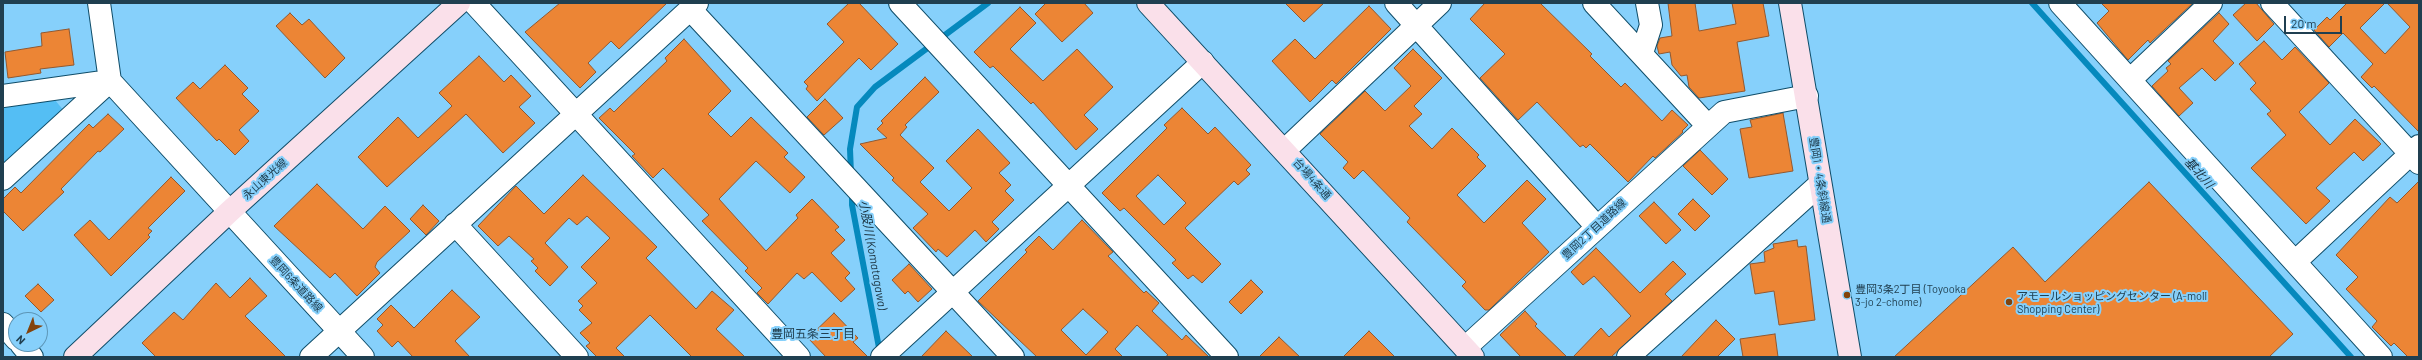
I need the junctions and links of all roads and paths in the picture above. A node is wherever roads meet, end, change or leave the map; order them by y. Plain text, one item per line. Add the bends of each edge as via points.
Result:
1 (99, 3) edge
2 (459, 3) edge
3 (474, 3) edge
4 (900, 3) edge
5 (1148, 3) edge
6 (1396, 3) edge
7 (1440, 3) edge
8 (1594, 3) edge
9 (1647, 3) edge
10 (1790, 3) edge
11 (2060, 3) edge
12 (2211, 3) edge
13 (2272, 3) edge
14 (693, 6) edge
15 (1416, 25) junction
16 (1642, 53) junction
17 (1203, 62) junction
18 (2130, 80) junction
19 (110, 81) junction
20 (3, 96) edge
21 (1807, 96) junction
22 (576, 115) junction
23 (1716, 118) junction
24 (1285, 150) junction
25 (2416, 154) edge
26 (3, 179) edge
27 (1820, 184) junction
28 (1068, 185) junction
29 (229, 212) junction
30 (455, 224) junction
31 (1597, 227) junction
32 (2296, 261) junction
33 (952, 291) junction
34 (340, 331) junction
35 (1470, 354) edge
36 (74, 357) edge
37 (311, 357) edge
38 (364, 357) edge
39 (577, 357) edge
40 (799, 357) edge
41 (882, 357) edge
42 (1013, 357) edge
43 (1227, 357) edge
44 (1628, 357) edge
45 (1850, 357) edge
46 (2381, 357) edge

1 - 19 street
2 - 29 street, 永山東光線
3 - 22 street
4 - 28 street
5 - 17 street, 台場4条通
6 - 15 street
7 - 15 street
8 - 16 street
9 - 16 street via 1651,25
10 - 21 street, 豊岡1・4条斜線通
11 - 18 street
12 - 18 street
13 - 25 street
14 - 22 street
14 - 33 street via 841,172
15 - 24 street
15 - 31 street
16 - 23 street
17 - 24 street, 台場4条通
17 - 28 street
18 - 32 street
19 - 20 street
19 - 26 street
19 - 29 street, 豊岡6条道路線
21 - 23 street
21 - 27 street, 豊岡1・4条斜線通
22 - 30 street
22 - 40 street
23 - 31 street, 豊岡2丁目道路線
24 - 35 street, 台場4条通
25 - 32 street
27 - 44 street
27 - 45 street, 豊岡1・4条斜線通
28 - 33 street
28 - 43 street
29 - 34 street, 豊岡6条道路線
29 - 36 street, 永山東光線
30 - 34 street
30 - 39 street
31 - 35 street, 豊岡2丁目道路線
32 - 46 street
33 - 41 street
33 - 42 street
34 - 37 street
34 - 38 street, 豊岡6条道路線

